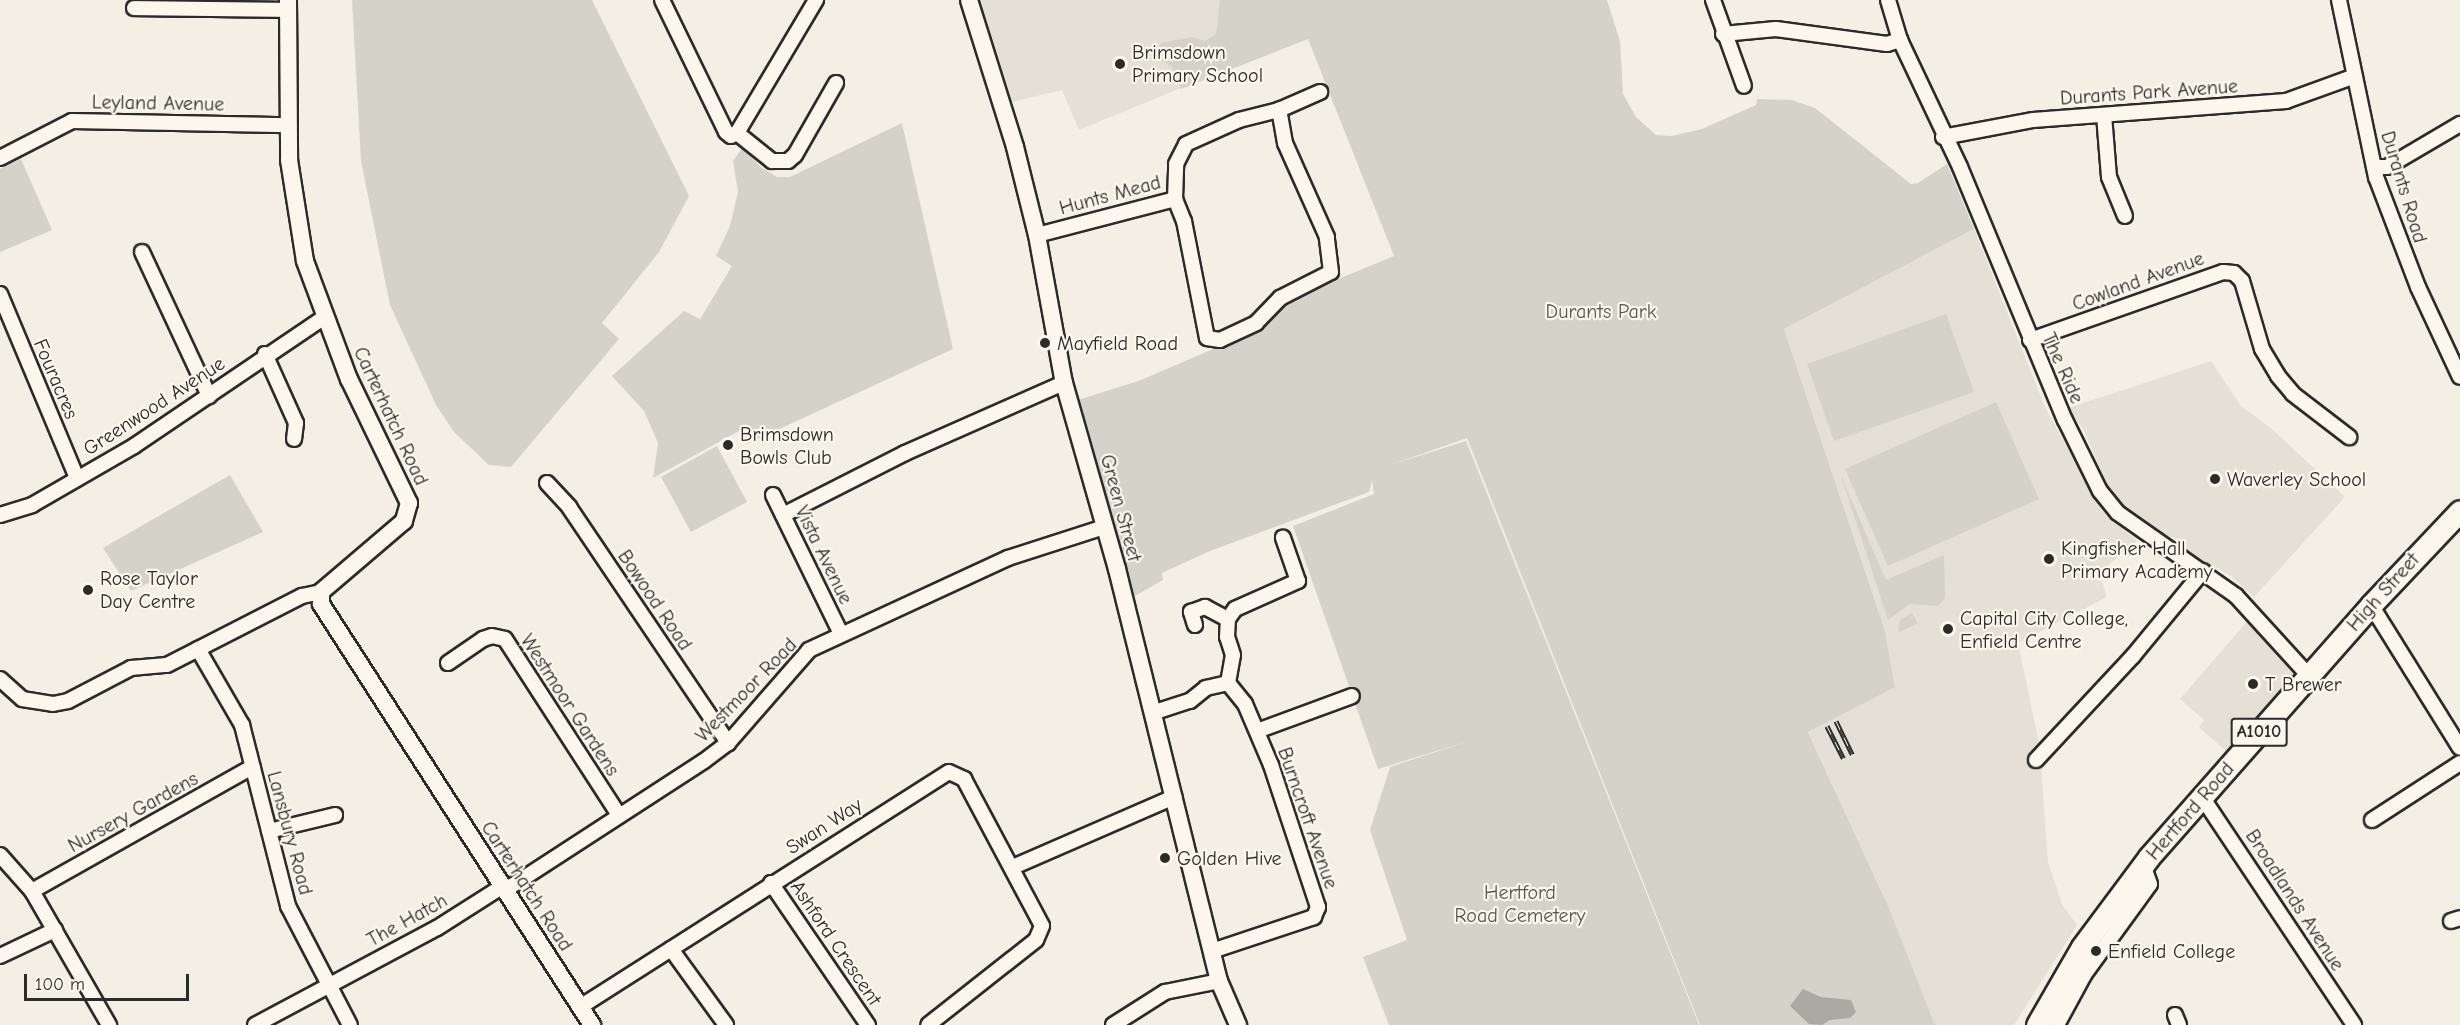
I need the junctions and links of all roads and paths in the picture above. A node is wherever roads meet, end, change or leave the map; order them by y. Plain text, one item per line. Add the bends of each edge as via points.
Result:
1 (662, 0) edge
2 (816, 0) edge
3 (969, 0) edge
4 (1713, 0) edge
5 (1888, 0) edge
6 (2339, 0) edge
7 (288, 5) edge
8 (134, 8) dead end
9 (1723, 34) junction
10 (1900, 40) junction
11 (2355, 76) junction
12 (836, 83) dead end
13 (1744, 86) dead end
14 (1320, 92) dead end
15 (1279, 110) junction
16 (2104, 115) junction
17 (2460, 124) edge
18 (289, 125) junction
19 (736, 133) junction
20 (1943, 137) junction
21 (0, 158) edge
22 (2374, 167) junction
23 (1175, 198) junction
24 (2125, 216) dead end
25 (1036, 235) junction
26 (142, 252) dead end
27 (0, 294) edge
28 (323, 318) junction
29 (2030, 340) junction
30 (265, 354) junction
31 (2460, 377) edge
32 (1064, 382) junction
33 (209, 396) junction
34 (2349, 437) dead end
35 (294, 439) dead end
36 (77, 478) junction
37 (547, 483) dead end
38 (773, 495) dead end
39 (2460, 511) edge
40 (0, 515) edge
41 (783, 515) junction
42 (1104, 527) junction
43 (1283, 538) dead end
44 (2203, 571) junction
45 (321, 592) junction
46 (2371, 605) junction
47 (1228, 620) junction
48 (1195, 625) dead end
49 (840, 632) junction
50 (198, 650) junction
51 (448, 663) dead end
52 (2309, 675) junction
53 (0, 679) edge
54 (1228, 683) junction
55 (1353, 696) dead end
56 (1152, 713) junction
57 (1257, 730) junction
58 (728, 743) junction
59 (2460, 748) edge
60 (2036, 760) dead end
61 (2460, 763) edge
62 (252, 767) junction
63 (1174, 797) junction
64 (2202, 797) junction
65 (335, 815) dead end
66 (619, 815) junction
67 (2372, 820) dead end
68 (269, 831) junction
69 (0, 855) edge
70 (2143, 865) junction
71 (1013, 867) junction
72 (771, 883) junction
73 (502, 886) junction
74 (32, 891) junction
75 (55, 930) junction
76 (670, 949) junction
77 (1212, 951) junction
78 (0, 956) edge
79 (1219, 981) junction
80 (329, 985) junction
81 (580, 1007) junction
82 (109, 1025) edge
83 (255, 1025) edge
84 (350, 1025) edge
85 (592, 1025) edge
86 (726, 1025) edge
87 (868, 1025) edge
88 (928, 1025) edge
89 (1113, 1025) edge
90 (1238, 1025) edge
91 (2037, 1025) edge
92 (2057, 1025) edge
93 (2354, 1025) edge

1 - 19 street via 726,132 731,136
2 - 19 street
3 - 25 street, Green Street via 1015,147
4 - 9 street
5 - 10 street, The Ride
6 - 11 street, Durants Road
7 - 8 street
7 - 18 street, Carterhatch Road
9 - 10 street via 1776,29 1887,44
9 - 13 street
10 - 20 street, The Ride
11 - 16 street, Durants Park Avenue via 2286,102
11 - 22 street, Durants Road
12 - 19 street via 788,161 772,161
14 - 15 street, Hunts Mead
15 - 23 street, Hunts Mead via 1239,120 1186,144 1176,164
15 - 23 street via 1286,143 1327,237 1331,272 1299,286 1256,323 1220,340 1207,338 1184,221
16 - 20 street, Durants Park Avenue via 2033,120
16 - 24 street via 2109,177
17 - 22 street via 2387,167
18 - 21 street, Leyland Avenue via 72,121
18 - 28 street, Carterhatch Road via 294,209 304,261
20 - 29 street, The Ride via 1960,167
22 - 31 street, Durants Road via 2414,278
23 - 25 street, Hunts Mead
25 - 32 street, Green Street
26 - 33 street
27 - 36 street, Fouracres
28 - 30 street, Greenwood Avenue
28 - 45 street, Carterhatch Road via 409,508 404,520
29 - 34 street, Cowland Avenue via 2223,272 2234,273 2242,281 2262,349 2277,376 2293,394
29 - 44 street, The Ride via 2084,461 2109,503
30 - 33 street, Greenwood Avenue
30 - 35 street via 296,423
32 - 41 street via 905,453
32 - 42 street, Green Street
33 - 36 street, Greenwood Avenue
36 - 40 street, Greenwood Avenue via 32,505
37 - 58 street, Bowood Road via 569,507
38 - 41 street, Vista Avenue
39 - 46 main road, High Street / A1010
41 - 49 street, Vista Avenue
42 - 49 street, Westmoor Road via 1008,558
42 - 56 street, Green Street
43 - 47 street via 1298,581 1235,609
44 - 52 street, The Ride via 2236,596
44 - 60 street via 2133,656
45 - 50 street via 302,596
45 - 73 street, Carterhatch Road via 321,604
46 - 52 main road, High Street / A1010
46 - 59 street
47 - 48 street via 1204,607 1191,612
47 - 54 street via 1227,637 1233,655
49 - 58 street, Westmoor Road via 809,650
50 - 53 street via 167,665 131,668 68,701 53,704 22,699
50 - 62 street, Lansbury Road via 242,725
51 - 66 street, Westmoor Gardens via 483,639 505,639
52 - 64 main road, Hertford Road / A1010
54 - 56 street via 1206,687 1190,701
54 - 57 street, Burncroft Avenue via 1245,704
55 - 57 street, Burncroft Avenue
56 - 63 street, Green Street
57 - 77 street, Burncroft Avenue via 1319,914
58 - 66 street, Westmoor Road
61 - 67 street
62 - 68 street, Lansbury Road
62 - 74 street, Nursery Gardens
63 - 71 street
63 - 77 street, Green Street
64 - 70 main road, Hertford Road / A1010
64 - 93 street, Broadlands Avenue
65 - 68 street
66 - 73 street, Westmoor Road via 510,887
68 - 80 street, Lansbury Road via 288,906
69 - 74 street
70 - 91 main road, Hertford Road / A1010 via 2082,947
70 - 92 street, Hertford Road via 2150,884 2084,975
71 - 72 street, Swan Way via 964,779 950,772
71 - 88 street, Swan Way via 1042,926 1036,940
72 - 76 street, Swan Way
72 - 87 street, Ashford Crescent
73 - 80 street, The Hatch via 436,928
73 - 81 street, Carterhatch Road
74 - 75 street
75 - 78 street
75 - 82 street
76 - 81 street, Swan Way
76 - 86 street
77 - 79 street, Green Street
79 - 89 street via 1165,992
79 - 90 street, Green Street
80 - 83 street, The Hatch
80 - 84 street, Lansbury Road
81 - 85 street, Carterhatch Road

